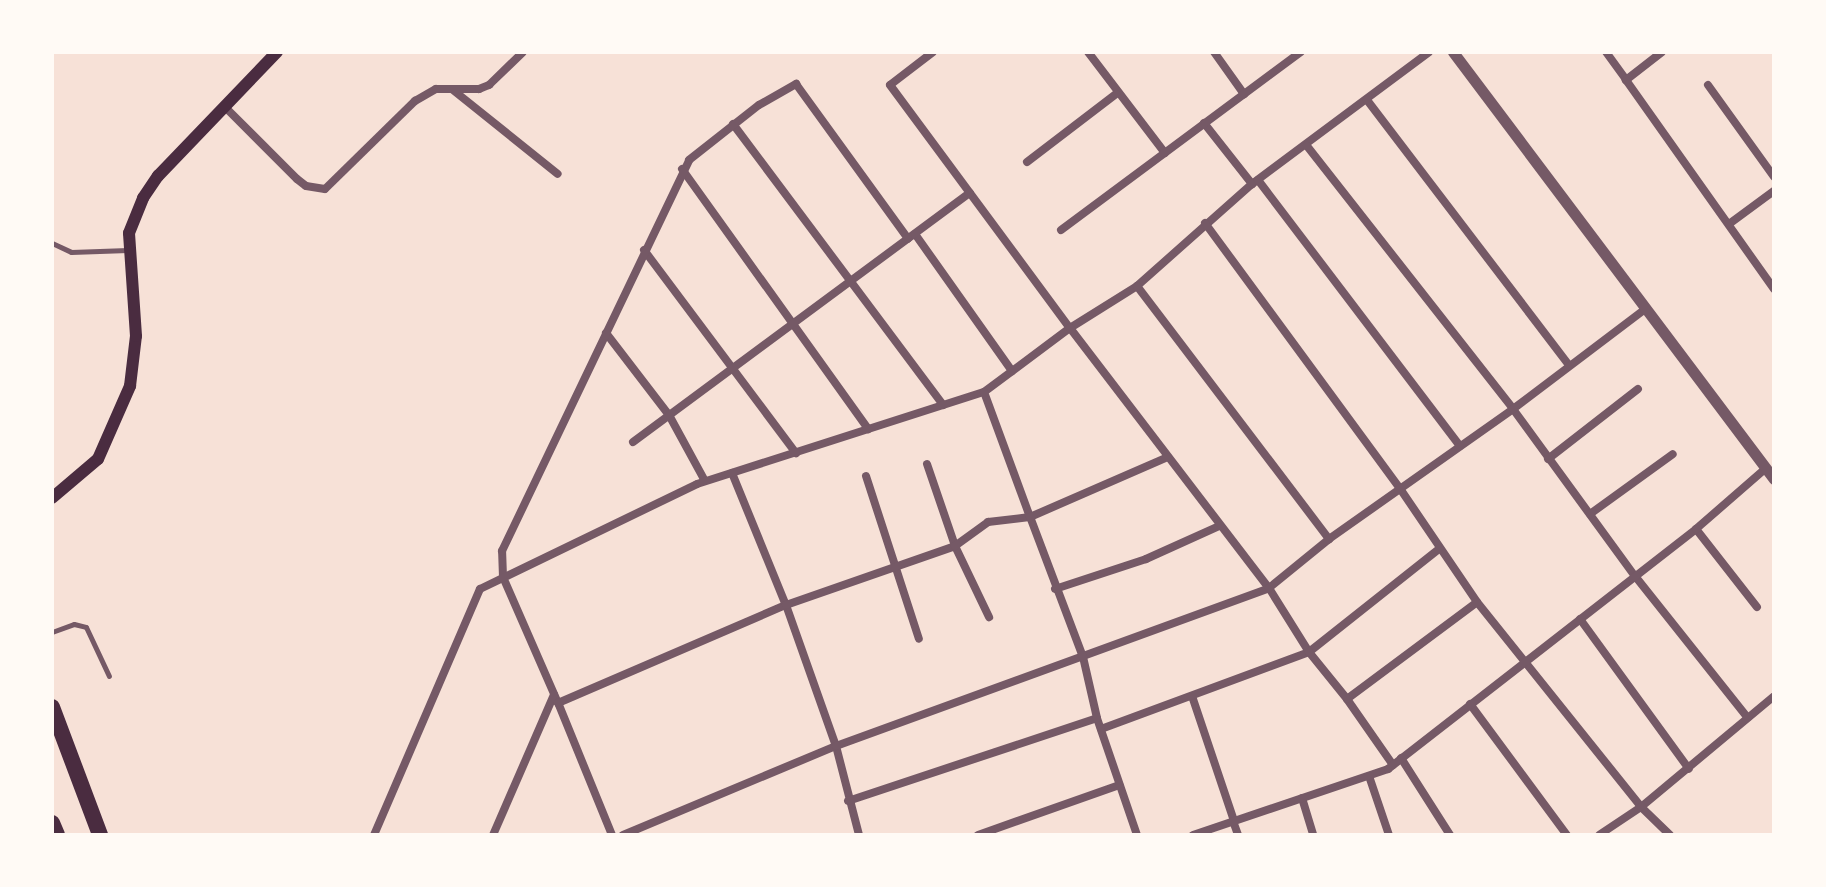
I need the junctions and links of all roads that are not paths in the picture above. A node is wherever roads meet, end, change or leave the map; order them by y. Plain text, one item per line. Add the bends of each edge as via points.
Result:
1 (277, 52) edge
2 (523, 52) edge
3 (933, 52) edge
4 (1088, 52) edge
5 (1214, 52) edge
6 (1301, 52) edge
7 (1429, 52) edge
8 (1453, 52) edge
9 (1606, 52) edge
10 (1662, 52) edge
11 (1626, 80) junction
12 (1708, 85) dead end
13 (452, 89) junction
14 (1116, 94) junction
15 (1244, 94) junction
16 (1367, 100) junction
17 (224, 106) junction
18 (1204, 123) junction
19 (733, 124) junction
20 (1307, 146) junction
21 (1165, 153) junction
22 (1027, 162) dead end
23 (682, 169) junction
24 (558, 174) dead end
25 (1774, 177) edge
26 (1255, 182) junction
27 (1774, 191) edge
28 (970, 193) junction
29 (1205, 223) junction
30 (1729, 224) junction
31 (1061, 230) dead end
32 (912, 236) junction
33 (52, 243) edge
34 (129, 250) junction
35 (644, 250) junction
36 (850, 282) junction
37 (1137, 286) junction
38 (1774, 289) edge
39 (1645, 309) junction
40 (791, 325) junction
41 (1070, 328) junction
42 (606, 333) junction
43 (1568, 364) junction
44 (734, 367) junction
45 (1012, 371) junction
46 (1638, 389) dead end
47 (984, 392) junction
48 (943, 405) junction
49 (1513, 409) junction
50 (669, 415) junction
51 (868, 429) junction
52 (633, 442) dead end
53 (1460, 446) junction
54 (796, 453) junction
55 (1673, 454) dead end
56 (1168, 457) junction
57 (1548, 459) junction
58 (927, 464) dead end
59 (1765, 469) junction
60 (732, 473) junction
61 (866, 476) dead end
62 (1774, 479) edge
63 (705, 481) junction
64 (1401, 490) junction
65 (52, 498) edge
66 (1590, 514) junction
67 (1030, 517) junction
68 (1219, 526) junction
69 (1696, 529) junction
70 (1329, 539) junction
71 (955, 546) junction
72 (1439, 549) junction
73 (898, 565) junction
74 (1635, 576) junction
75 (503, 577) junction
76 (1269, 588) junction
77 (1055, 589) junction
78 (1477, 602) junction
79 (786, 605) junction
80 (1757, 607) dead end
81 (989, 617) dead end
82 (1580, 619) junction
83 (52, 632) edge
84 (919, 639) dead end
85 (1309, 652) junction
86 (1083, 657) junction
87 (1524, 662) junction
88 (109, 676) dead end
89 (1192, 696) junction
90 (1774, 696) edge
91 (556, 699) junction
92 (1347, 699) junction
93 (1470, 704) junction
94 (52, 707) edge
95 (1097, 718) junction
96 (1748, 718) junction
97 (1101, 729) junction
98 (836, 746) junction
99 (1401, 758) junction
100 (1393, 765) junction
101 (1689, 769) junction
102 (1369, 776) junction
103 (1119, 785) junction
104 (1302, 798) junction
105 (848, 801) junction
106 (1641, 807) junction
107 (1234, 821) junction
108 (52, 823) edge
109 (57, 835) edge
110 (100, 835) edge
111 (374, 835) edge
112 (493, 835) edge
113 (612, 835) edge
114 (623, 835) edge
115 (859, 835) edge
116 (978, 835) edge
117 (1137, 835) edge
118 (1193, 835) edge
119 (1238, 835) edge
120 (1313, 835) edge
121 (1389, 835) edge
122 (1450, 835) edge
123 (1567, 835) edge
124 (1599, 835) edge
125 (1670, 835) edge

1 - 17 main road
2 - 13 street via 489,85
3 - 28 street via 890,85
4 - 14 street
5 - 15 street
6 - 15 street
7 - 16 street
8 - 39 street
9 - 11 street
10 - 11 street
11 - 30 street
12 - 25 street
13 - 17 street via 436,89 415,101 333,185 317,190 297,179
13 - 24 street
14 - 21 street
14 - 22 street
15 - 18 street
16 - 20 street
16 - 43 street
17 - 34 main road via 143,198 129,233
18 - 21 street
18 - 26 street
19 - 23 street
19 - 32 street via 796,84
19 - 36 street
20 - 26 street
20 - 49 street
21 - 31 street
23 - 35 street
23 - 40 street
26 - 29 street
26 - 53 street
27 - 30 street
28 - 32 street
28 - 41 street
29 - 37 street
29 - 64 street
30 - 38 street
32 - 36 street
32 - 45 street
33 - 34 lane via 71,252
34 - 65 main road via 136,336 130,386 98,459
35 - 42 street
35 - 44 street
36 - 40 street
36 - 48 street
37 - 41 street
37 - 70 street
39 - 43 street
39 - 59 street
40 - 44 street
40 - 51 street
41 - 45 street
41 - 56 street
42 - 50 street
42 - 75 street via 502,551
43 - 49 street
44 - 50 street
44 - 54 street
45 - 47 street
46 - 57 street
47 - 48 street
47 - 67 street
48 - 51 street
49 - 53 street
49 - 57 street
50 - 52 street
50 - 63 street
51 - 54 street
53 - 64 street
54 - 60 street
55 - 66 street
56 - 67 street
56 - 68 street
57 - 66 street
58 - 71 street
59 - 62 street
59 - 69 street
60 - 63 street
60 - 79 street
61 - 73 street
63 - 75 street
64 - 70 street
64 - 72 street
66 - 74 street
67 - 71 street via 988,522
67 - 77 street
68 - 76 street
68 - 77 street via 1146,559
69 - 74 street
69 - 80 street
70 - 76 street
71 - 73 street
71 - 81 street
72 - 78 street
72 - 85 street
73 - 79 street
73 - 84 street
74 - 82 street
74 - 96 street
75 - 91 street
75 - 111 street via 480,589
76 - 85 street
76 - 86 street
77 - 86 street
78 - 87 street
78 - 92 street
79 - 91 street
79 - 98 street
82 - 87 street
82 - 101 street
83 - 88 lane via 74,624 86,627
85 - 89 street
85 - 92 street
86 - 95 street
86 - 98 street
87 - 93 street
87 - 106 street
89 - 97 street
89 - 107 street
90 - 96 street
91 - 112 street
91 - 113 street
92 - 100 street
93 - 99 street
93 - 123 street
94 - 110 highway
95 - 97 street
95 - 105 street
96 - 101 street
97 - 103 street
98 - 105 street
98 - 114 street
99 - 100 street
99 - 122 street
100 - 102 street
101 - 106 street
102 - 104 street
102 - 121 street
103 - 116 street
103 - 117 street
104 - 107 street
104 - 120 street
105 - 115 street
106 - 124 street
106 - 125 street
107 - 118 street
107 - 119 street
108 - 109 highway

